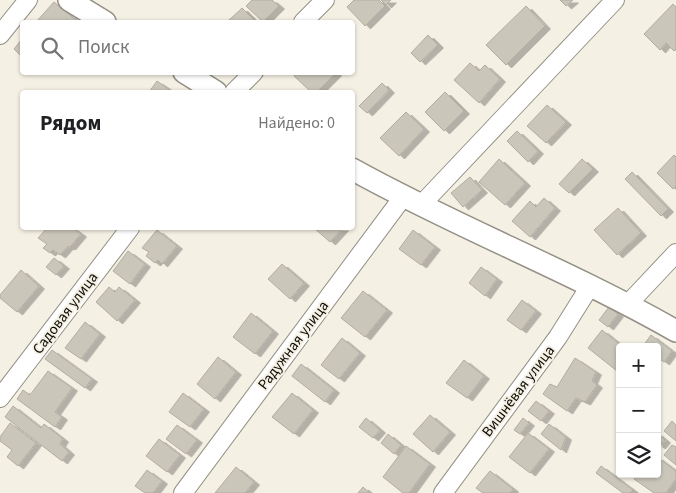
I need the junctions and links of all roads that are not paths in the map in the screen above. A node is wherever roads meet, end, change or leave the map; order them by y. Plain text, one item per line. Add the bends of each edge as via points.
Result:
1 (28, 0) edge
2 (69, 0) edge
3 (325, 0) edge
4 (615, 0) edge
5 (102, 20) edge
6 (305, 20) edge
7 (0, 35) edge
8 (189, 75) edge
9 (251, 75) edge
10 (213, 90) edge
11 (236, 90) edge
12 (355, 171) edge
13 (412, 201) junction
14 (128, 230) edge
15 (676, 252) edge
16 (590, 286) junction
17 (628, 304) junction
18 (676, 331) edge
19 (0, 398) edge
20 (183, 493) edge
21 (442, 493) edge

1 - 7 street
2 - 5 street
3 - 6 street
4 - 13 street, Радужная улица
8 - 10 street
9 - 11 street
12 - 13 street
13 - 16 street
13 - 20 street, Радужная улица
14 - 19 street, Садовая улица
15 - 17 street
16 - 17 street
16 - 21 street, Вишнёвая улица via 558,337
17 - 18 street

